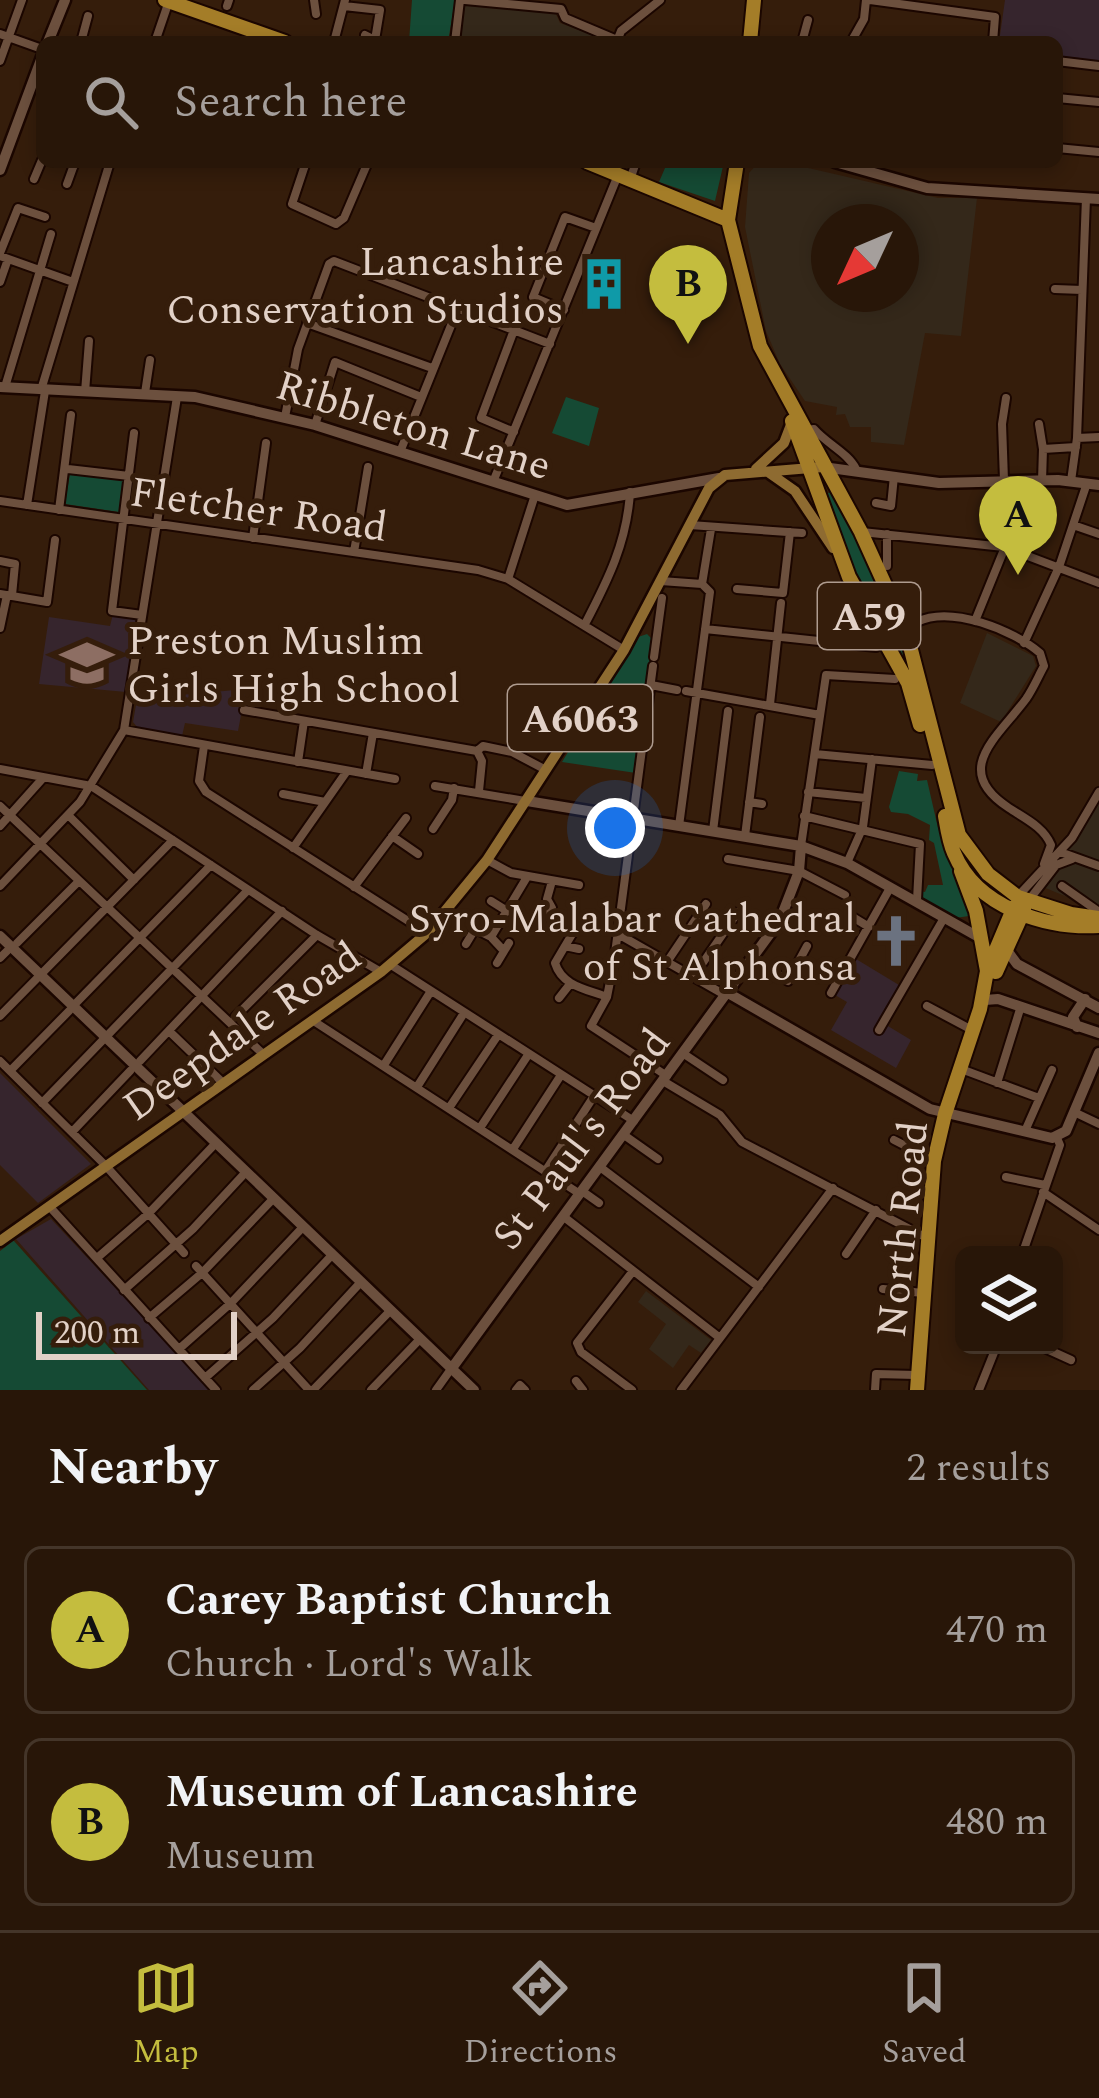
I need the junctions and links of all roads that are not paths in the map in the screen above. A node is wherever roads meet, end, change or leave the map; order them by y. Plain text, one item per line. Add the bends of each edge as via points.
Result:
1 (22, 0) edge
2 (64, 0) edge
3 (314, 0) edge
4 (463, 0) edge
5 (636, 0) edge
6 (660, 0) edge
7 (754, 0) edge
8 (868, 0) edge
9 (167, 1) edge
10 (345, 3) edge
11 (646, 10) junction
12 (316, 14) dead end
13 (88, 16) dead end
14 (808, 20) dead end
15 (4, 35) edge
16 (243, 35) edge
17 (49, 36) edge
18 (83, 36) edge
19 (156, 36) edge
20 (336, 36) edge
21 (379, 36) edge
22 (456, 36) edge
23 (606, 36) edge
24 (619, 36) edge
25 (751, 36) edge
26 (804, 36) edge
27 (854, 36) edge
28 (993, 36) edge
29 (36, 46) edge
30 (0, 61) edge
31 (1063, 62) edge
32 (1099, 66) edge
33 (36, 71) edge
34 (1063, 99) edge
35 (1099, 103) edge
36 (1063, 149) edge
37 (1099, 152) edge
38 (39, 168) edge
39 (73, 168) edge
40 (108, 168) edge
41 (304, 168) edge
42 (365, 168) edge
43 (601, 168) edge
44 (632, 168) edge
45 (737, 168) edge
46 (856, 168) edge
47 (0, 170) edge
48 (624, 178) junction
49 (34, 179) dead end
50 (67, 184) dead end
51 (732, 195) junction
52 (1092, 199) edge
53 (704, 209) junction
54 (45, 217) dead end
55 (728, 220) junction
56 (596, 227) junction
57 (51, 234) dead end
58 (2, 256) edge
59 (40, 272) junction
60 (0, 282) edge
61 (73, 282) junction
62 (1055, 289) dead end
63 (1082, 290) junction
64 (458, 308) junction
65 (564, 310) junction
66 (307, 322) junction
67 (514, 330) junction
68 (89, 341) dead end
69 (550, 344) junction
70 (150, 359) dead end
71 (432, 368) junction
72 (2, 387) edge
73 (43, 391) junction
74 (85, 392) junction
75 (145, 393) junction
76 (177, 395) junction
77 (422, 397) junction
78 (1006, 398) dead end
79 (71, 415) dead end
80 (285, 416) junction
81 (1039, 424) dead end
82 (315, 425) junction
83 (798, 426) junction
84 (514, 432) junction
85 (134, 433) dead end
86 (1099, 437) edge
87 (266, 443) dead end
88 (1076, 443) junction
89 (1043, 449) junction
90 (400, 452) junction
91 (99, 458) dead end
92 (806, 466) junction
93 (824, 466) junction
94 (368, 467) dead end
95 (68, 469) dead end
96 (856, 469) junction
97 (758, 471) junction
98 (97, 472) junction
99 (894, 475) junction
100 (129, 476) junction
101 (718, 478) junction
102 (1004, 480) junction
103 (1035, 481) junction
104 (493, 482) junction
105 (692, 482) junction
106 (1071, 482) junction
107 (1093, 484) edge
108 (630, 493) junction
109 (535, 496) junction
110 (704, 496) junction
111 (842, 500) junction
112 (0, 501) edge
113 (876, 503) dead end
114 (27, 505) junction
115 (59, 510) junction
116 (123, 520) junction
117 (156, 524) junction
118 (690, 525) junction
119 (1073, 525) junction
120 (711, 529) junction
121 (790, 532) junction
122 (861, 532) junction
123 (802, 533) dead end
124 (887, 534) junction
125 (1099, 534) edge
126 (253, 538) junction
127 (55, 540) dead end
128 (1004, 547) junction
129 (354, 552) junction
130 (0, 561) edge
131 (887, 566) dead end
132 (1059, 567) junction
133 (848, 577) junction
134 (508, 579) junction
135 (661, 580) junction
136 (1099, 583) edge
137 (702, 584) junction
138 (736, 589) dead end
139 (6, 595) edge
140 (662, 598) dead end
141 (782, 598) junction
142 (142, 615) junction
143 (976, 621) junction
144 (585, 623) junction
145 (639, 625) junction
146 (0, 628) edge
147 (705, 629) junction
148 (657, 633) junction
149 (778, 637) junction
150 (1024, 643) junction
151 (910, 646) junction
152 (876, 647) dead end
153 (624, 650) junction
154 (890, 676) dead end
155 (650, 686) junction
156 (686, 691) junction
157 (770, 704) junction
158 (244, 710) dead end
159 (728, 711) dead end
160 (820, 715) junction
161 (760, 717) dead end
162 (304, 721) junction
163 (124, 730) junction
164 (373, 733) junction
165 (204, 746) junction
166 (477, 751) junction
167 (814, 754) junction
168 (872, 759) junction
169 (298, 762) junction
170 (932, 766) junction
171 (0, 769) edge
172 (546, 770) junction
173 (348, 771) junction
174 (366, 774) junction
175 (44, 778) junction
176 (395, 779) dead end
177 (91, 786) junction
178 (435, 786) dead end
179 (454, 788) junction
180 (479, 791) junction
181 (808, 791) junction
182 (1099, 792) edge
183 (284, 794) dead end
184 (866, 798) junction
185 (527, 801) junction
186 (325, 802) junction
187 (749, 802) junction
188 (762, 804) dead end
189 (0, 806) edge
190 (10, 815) junction
191 (68, 815) junction
192 (804, 816) junction
193 (406, 818) dead end
194 (633, 819) junction
195 (0, 826) edge
196 (679, 826) junction
197 (863, 827) junction
198 (433, 829) dead end
199 (713, 831) junction
200 (392, 836) junction
201 (745, 836) junction
202 (173, 840) junction
203 (39, 845) junction
204 (801, 846) junction
205 (293, 848) junction
206 (1060, 852) junction
207 (418, 854) dead end
208 (954, 855) junction
209 (728, 859) dead end
210 (487, 860) junction
211 (1072, 860) junction
212 (848, 863) junction
213 (211, 865) junction
214 (1044, 865) junction
215 (1099, 866) edge
216 (799, 872) junction
217 (527, 878) junction
218 (134, 880) junction
219 (549, 880) junction
220 (79, 881) junction
221 (579, 885) dead end
222 (0, 886) edge
223 (890, 886) junction
224 (1062, 886) dead end
225 (354, 887) junction
226 (248, 890) junction
227 (844, 895) dead end
228 (1078, 896) junction
229 (916, 900) junction
230 (491, 901) dead end
231 (706, 904) dead end
232 (1020, 905) junction
233 (106, 908) junction
234 (282, 911) junction
235 (507, 911) junction
236 (738, 912) dead end
237 (1071, 914) junction
238 (850, 916) dead end
239 (944, 916) junction
240 (547, 917) dead end
241 (1099, 919) edge
242 (972, 924) junction
243 (1049, 925) junction
244 (590, 927) dead end
245 (869, 927) junction
246 (427, 933) junction
247 (618, 933) junction
248 (317, 934) junction
249 (0, 936) edge
250 (491, 937) junction
251 (139, 938) junction
252 (17, 943) dead end
253 (466, 944) dead end
254 (1008, 944) junction
255 (565, 946) junction
256 (807, 946) dead end
257 (579, 949) dead end
258 (752, 959) junction
259 (667, 962) junction
260 (496, 963) dead end
261 (389, 966) junction
262 (172, 969) junction
263 (987, 971) junction
264 (40, 975) junction
265 (694, 977) junction
266 (570, 984) junction
267 (430, 991) junction
268 (727, 994) junction
269 (831, 994) dead end
270 (202, 997) junction
271 (607, 997) junction
272 (559, 998) dead end
273 (1084, 999) junction
274 (77, 1002) dead end
275 (982, 1005) junction
276 (926, 1006) dead end
277 (1021, 1006) junction
278 (1099, 1008) edge
279 (69, 1011) dead end
280 (464, 1013) junction
281 (0, 1016) edge
282 (235, 1017) dead end
283 (312, 1020) junction
284 (1077, 1027) junction
285 (879, 1030) dead end
286 (169, 1031) junction
287 (974, 1031) junction
288 (498, 1035) junction
289 (1097, 1035) edge
290 (106, 1039) junction
291 (1099, 1053) edge
292 (263, 1054) junction
293 (684, 1054) junction
294 (528, 1055) junction
295 (0, 1061) edge
296 (140, 1061) dead end
297 (384, 1065) junction
298 (960, 1069) junction
299 (1052, 1070) dead end
300 (10, 1071) junction
301 (130, 1072) dead end
302 (561, 1074) junction
303 (665, 1078) junction
304 (723, 1080) dead end
305 (223, 1083) junction
306 (997, 1083) junction
307 (417, 1087) junction
308 (594, 1095) junction
309 (1039, 1098) junction
310 (43, 1103) junction
311 (449, 1108) junction
312 (182, 1112) junction
313 (1074, 1112) junction
314 (945, 1114) junction
315 (636, 1118) junction
316 (1099, 1124) edge
317 (479, 1128) junction
318 (72, 1132) junction
319 (1024, 1132) junction
320 (624, 1135) junction
321 (1058, 1138) junction
322 (894, 1140) dead end
323 (215, 1144) junction
324 (513, 1150) junction
325 (658, 1159) dead end
326 (934, 1161) junction
327 (105, 1165) junction
328 (600, 1167) junction
329 (546, 1170) junction
330 (245, 1173) junction
331 (1006, 1177) dead end
332 (833, 1188) junction
333 (1044, 1189) junction
334 (581, 1192) junction
335 (273, 1199) junction
336 (599, 1203) dead end
337 (49, 1206) junction
338 (876, 1210) junction
339 (149, 1213) junction
340 (564, 1216) junction
341 (303, 1227) junction
342 (1099, 1230) edge
343 (926, 1238) junction
344 (0, 1241) edge
345 (177, 1244) junction
346 (1025, 1246) edge
347 (184, 1253) dead end
348 (846, 1254) dead end
349 (332, 1255) junction
350 (97, 1258) junction
351 (199, 1269) junction
352 (634, 1271) junction
353 (360, 1282) junction
354 (758, 1287) junction
355 (884, 1289) dead end
356 (124, 1290) junction
357 (923, 1293) junction
358 (231, 1303) junction
359 (390, 1311) junction
360 (149, 1318) junction
361 (257, 1332) junction
362 (421, 1338) junction
363 (720, 1339) junction
364 (179, 1349) junction
365 (994, 1354) edge
366 (1058, 1354) edge
367 (1071, 1360) dead end
368 (284, 1364) junction
369 (452, 1368) junction
370 (206, 1378) junction
371 (576, 1381) dead end
372 (918, 1383) edge
373 (683, 1389) edge
374 (216, 1390) edge
375 (253, 1390) edge
376 (311, 1390) edge
377 (371, 1390) edge
378 (436, 1390) edge
379 (474, 1390) edge
380 (583, 1390) edge
381 (632, 1390) edge
382 (875, 1390) edge
383 (980, 1390) edge

1 - 15 street
2 - 17 street
3 - 12 street
4 - 22 street
4 - 23 street via 561,9
5 - 11 street
6 - 11 street
7 - 25 highway
8 - 27 street
8 - 28 street via 995,17
9 - 16 highway
9 - 19 street
10 - 20 street
10 - 21 street via 380,10
11 - 24 street
13 - 18 street
14 - 26 street
15 - 29 street
15 - 30 street
31 - 32 street
33 - 47 street
34 - 35 street
36 - 37 street
38 - 49 street
39 - 50 street
40 - 61 street
41 - 42 street via 292,204 334,224
43 - 48 highway
44 - 48 street
45 - 51 highway
46 - 52 street via 927,188
48 - 53 highway
48 - 56 street
51 - 53 highway
51 - 55 highway
52 - 63 street
53 - 55 highway
54 - 58 street via 18,208
55 - 83 highway, A59 via 760,346
56 - 65 street
56 - 65 street via 565,217 533,297
57 - 59 street
58 - 59 street
58 - 60 street
59 - 61 street
59 - 72 street
61 - 73 street
62 - 63 street
63 - 88 street
64 - 66 street via 334,261
64 - 67 street
64 - 71 street
65 - 69 street
66 - 71 street
66 - 80 street
67 - 69 street
67 - 84 street via 482,418
68 - 74 street
69 - 84 street
70 - 75 street
71 - 77 street
72 - 73 street, Ribbleton Lane
73 - 74 street, Ribbleton Lane
73 - 114 street
74 - 75 street, Ribbleton Lane
75 - 76 street, Ribbleton Lane
76 - 80 street, Ribbleton Lane
76 - 117 street
77 - 82 street via 335,362
77 - 90 street
78 - 102 street
79 - 115 street
80 - 82 street, Ribbleton Lane
81 - 89 street
82 - 90 street, Ribbleton Lane
83 - 92 highway, A59
83 - 93 highway, A59
83 - 96 street via 814,429
83 - 97 main road
84 - 104 street
85 - 100 street
86 - 88 street
87 - 126 street
88 - 89 street
88 - 106 street
89 - 103 street
90 - 104 street, Ribbleton Lane
91 - 98 street
92 - 93 main road, Ribbleton Lane
92 - 97 main road, Ribbleton Lane
92 - 133 highway, A59
93 - 96 street
93 - 111 highway, A59
94 - 129 street
95 - 98 street
96 - 99 street
96 - 111 street via 842,482
97 - 101 main road, Ribbleton Lane
97 - 133 main road via 795,491
98 - 100 street
99 - 102 street
99 - 113 street via 891,506
100 - 116 street
101 - 105 street, Ribbleton Lane
101 - 110 main road, Deepdale Road / A6063
102 - 103 street
103 - 106 street
103 - 128 street
104 - 109 street, Ribbleton Lane
105 - 108 street, Ribbleton Lane
105 - 110 street
106 - 107 street
107 - 119 street
108 - 109 street, Ribbleton Lane via 567,505
108 - 144 street via 613,570
109 - 134 street
110 - 118 main road, Deepdale Road / A6063
111 - 122 highway, A59
112 - 114 street, Fletcher Road
114 - 115 street, Fletcher Road
115 - 116 street, Fletcher Road
116 - 117 street, Fletcher Road
116 - 142 street via 112,611
117 - 126 street, Fletcher Road
117 - 142 street
118 - 120 street
118 - 135 main road, Deepdale Road / A6063
119 - 125 street
119 - 132 street
120 - 121 street
120 - 137 street
121 - 123 street
121 - 141 street
122 - 124 street
122 - 151 highway, A59
124 - 128 street
124 - 131 street
126 - 129 street, Fletcher Road
127 - 139 street via 47,602
128 - 132 street
128 - 143 street
129 - 134 street, Fletcher Road
130 - 139 street via 16,559
132 - 136 street
132 - 150 street
133 - 170 highway, A59 via 908,683
134 - 144 street, Fletcher Road
135 - 137 street
135 - 145 main road, Deepdale Road / A6063
137 - 147 street via 710,592
138 - 141 street
139 - 146 street
140 - 148 street
141 - 149 street
142 - 163 street
143 - 150 street
143 - 151 street via 923,618
144 - 153 street, Fletcher Road
145 - 148 street
145 - 153 main road, Deepdale Road / A6063
147 - 149 street
147 - 156 street
148 - 155 street
149 - 152 street
149 - 157 street
150 - 214 street via 1044,666 980,767 996,800 1047,834
151 - 232 highway, A59 via 959,835
153 - 172 main road, Deepdale Road / A6063
154 - 160 street via 826,675
155 - 156 street
155 - 194 street
156 - 157 street
156 - 196 street
157 - 160 street
158 - 162 street
159 - 199 street
160 - 167 street, St Paul's Road
161 - 187 street
162 - 164 street
162 - 169 street
163 - 165 street
163 - 177 street
164 - 166 street
164 - 174 street
165 - 169 street
165 - 205 street via 206,792
166 - 172 street via 512,752
166 - 180 street
167 - 168 street
167 - 181 street, St Paul's Road
168 - 170 street
168 - 184 street
169 - 173 street
170 - 208 highway, A59
171 - 175 street
172 - 185 main road, Deepdale Road / A6063
173 - 174 street
173 - 186 street
174 - 176 street
175 - 177 street
175 - 190 street
177 - 191 street
177 - 202 street
178 - 179 street
179 - 180 street
179 - 198 street
180 - 185 street
181 - 184 street
181 - 192 street, St Paul's Road
182 - 206 street
183 - 186 street
184 - 197 street
185 - 194 street
185 - 210 main road, Deepdale Road / A6063
186 - 205 street
187 - 188 street
187 - 201 street
189 - 190 street
190 - 195 street
190 - 203 street
191 - 203 street
191 - 218 street
192 - 197 street
192 - 204 street, St Paul's Road
193 - 200 street
194 - 196 street
194 - 247 street
196 - 199 street
197 - 212 street
197 - 229 street via 920,844
199 - 201 street
200 - 207 street
200 - 225 street
201 - 204 street
202 - 213 street
202 - 218 street
203 - 220 street
203 - 222 street
204 - 212 street
204 - 216 street, St Paul's Road
205 - 225 street
206 - 211 street
206 - 214 street
208 - 232 highway, A59 via 970,877
208 - 242 highway
209 - 216 street
210 - 217 street
210 - 246 main road, Deepdale Road / A6063
211 - 215 street
211 - 232 street via 1056,865
212 - 223 street
213 - 226 street
213 - 251 street
214 - 232 street
216 - 227 street
216 - 258 street, St Paul's Road via 780,920
217 - 219 street
217 - 235 street
218 - 233 street
219 - 221 street
219 - 240 street
220 - 233 street
220 - 252 street
223 - 229 street
223 - 245 street
224 - 228 street
225 - 246 street
226 - 234 street
226 - 262 street
228 - 237 street
228 - 241 street
229 - 239 street
230 - 235 street
231 - 259 street
232 - 237 highway, A59
232 - 243 highway, A59
232 - 254 highway, North Road
232 - 263 highway, North Road
233 - 251 street
233 - 264 street
234 - 248 street
234 - 270 street
235 - 250 street
236 - 265 street
237 - 241 highway, A59
238 - 245 street
239 - 242 street
239 - 285 street
241 - 243 highway, A59
242 - 263 highway
243 - 254 highway, A59
244 - 255 street via 577,926
245 - 269 street
246 - 261 main road, Deepdale Road / A6063
247 - 259 street
247 - 271 street
248 - 261 street
248 - 282 street
249 - 264 street
250 - 253 street via 475,929
250 - 260 street via 507,947
251 - 262 street
251 - 274 street
254 - 273 street via 1017,964
254 - 275 highway, North Road
255 - 257 street
255 - 266 street via 555,963
256 - 258 street via 788,981
258 - 268 street, St Paul's Road
259 - 265 street
261 - 267 street
261 - 283 main road, Deepdale Road / A6063
262 - 270 street
262 - 290 street
263 - 275 highway, North Road
264 - 281 street
264 - 290 street
265 - 268 street
266 - 271 street
266 - 272 street
267 - 280 street
267 - 297 street
268 - 293 street, St Paul's Road
268 - 314 street
270 - 286 street
270 - 292 street
271 - 303 street via 591,1025
273 - 278 street
273 - 284 street via 1073,1017
275 - 277 street via 998,999
275 - 287 highway, North Road
276 - 287 street
277 - 284 street
277 - 306 street
279 - 300 street
280 - 288 street
280 - 307 street
283 - 292 main road, Deepdale Road / A6063
283 - 297 street
284 - 289 street
286 - 296 street
286 - 305 street
287 - 298 highway, North Road
288 - 294 street
288 - 311 street
290 - 310 street
290 - 312 street
291 - 313 street
292 - 305 main road, Deepdale Road / A6063
293 - 303 street, St Paul's Road
293 - 304 street
294 - 302 street
294 - 317 street
295 - 300 street
297 - 307 street
298 - 306 street
298 - 314 highway, North Road
299 - 309 street
300 - 310 street
301 - 318 street
302 - 308 street
302 - 324 street
303 - 315 street, St Paul's Road
303 - 332 street via 720,1115 742,1142
305 - 312 main road, Deepdale Road / A6063
306 - 309 street
307 - 311 street
308 - 315 street
308 - 329 street
309 - 319 street
310 - 318 street
311 - 317 street
312 - 323 street
312 - 327 main road, Deepdale Road / A6063
313 - 316 street
313 - 321 street
314 - 319 street
314 - 326 highway, North Road
315 - 320 street, St Paul's Road
317 - 324 street
318 - 327 street
319 - 321 street
320 - 325 street
320 - 328 street, St Paul's Road
321 - 333 street
322 - 326 street
323 - 330 street
323 - 339 street
324 - 329 street
326 - 343 highway, North Road
327 - 337 main road, Deepdale Road / A6063
327 - 339 street
328 - 334 street, St Paul's Road
328 - 354 street
329 - 334 street
330 - 335 street
330 - 345 street
331 - 333 street
332 - 338 street
332 - 354 street
333 - 342 street
333 - 346 street
334 - 336 street
334 - 340 street, St Paul's Road
335 - 341 street
335 - 351 street
337 - 344 main road, Deepdale Road / A6063
337 - 350 street
338 - 343 street
338 - 348 street
339 - 345 street
339 - 350 street
340 - 352 street
340 - 369 street, St Paul's Road
341 - 349 street
341 - 358 street
343 - 357 highway, North Road
345 - 347 street
345 - 356 street
349 - 353 street
349 - 361 street
350 - 356 street
351 - 358 street
351 - 360 street
352 - 363 street
352 - 381 street via 577,1343
353 - 359 street
353 - 368 street
354 - 363 street
355 - 357 street
356 - 360 street
357 - 372 highway, North Road
358 - 361 street
358 - 364 street
359 - 362 street
359 - 376 street
360 - 364 street
361 - 368 street
361 - 370 street
362 - 369 street
362 - 377 street
363 - 373 street
364 - 370 street
365 - 383 street
366 - 367 street
368 - 375 street
368 - 376 street
369 - 378 street, St Paul's Road
369 - 379 street
370 - 374 street
371 - 380 street
372 - 382 street via 876,1374

